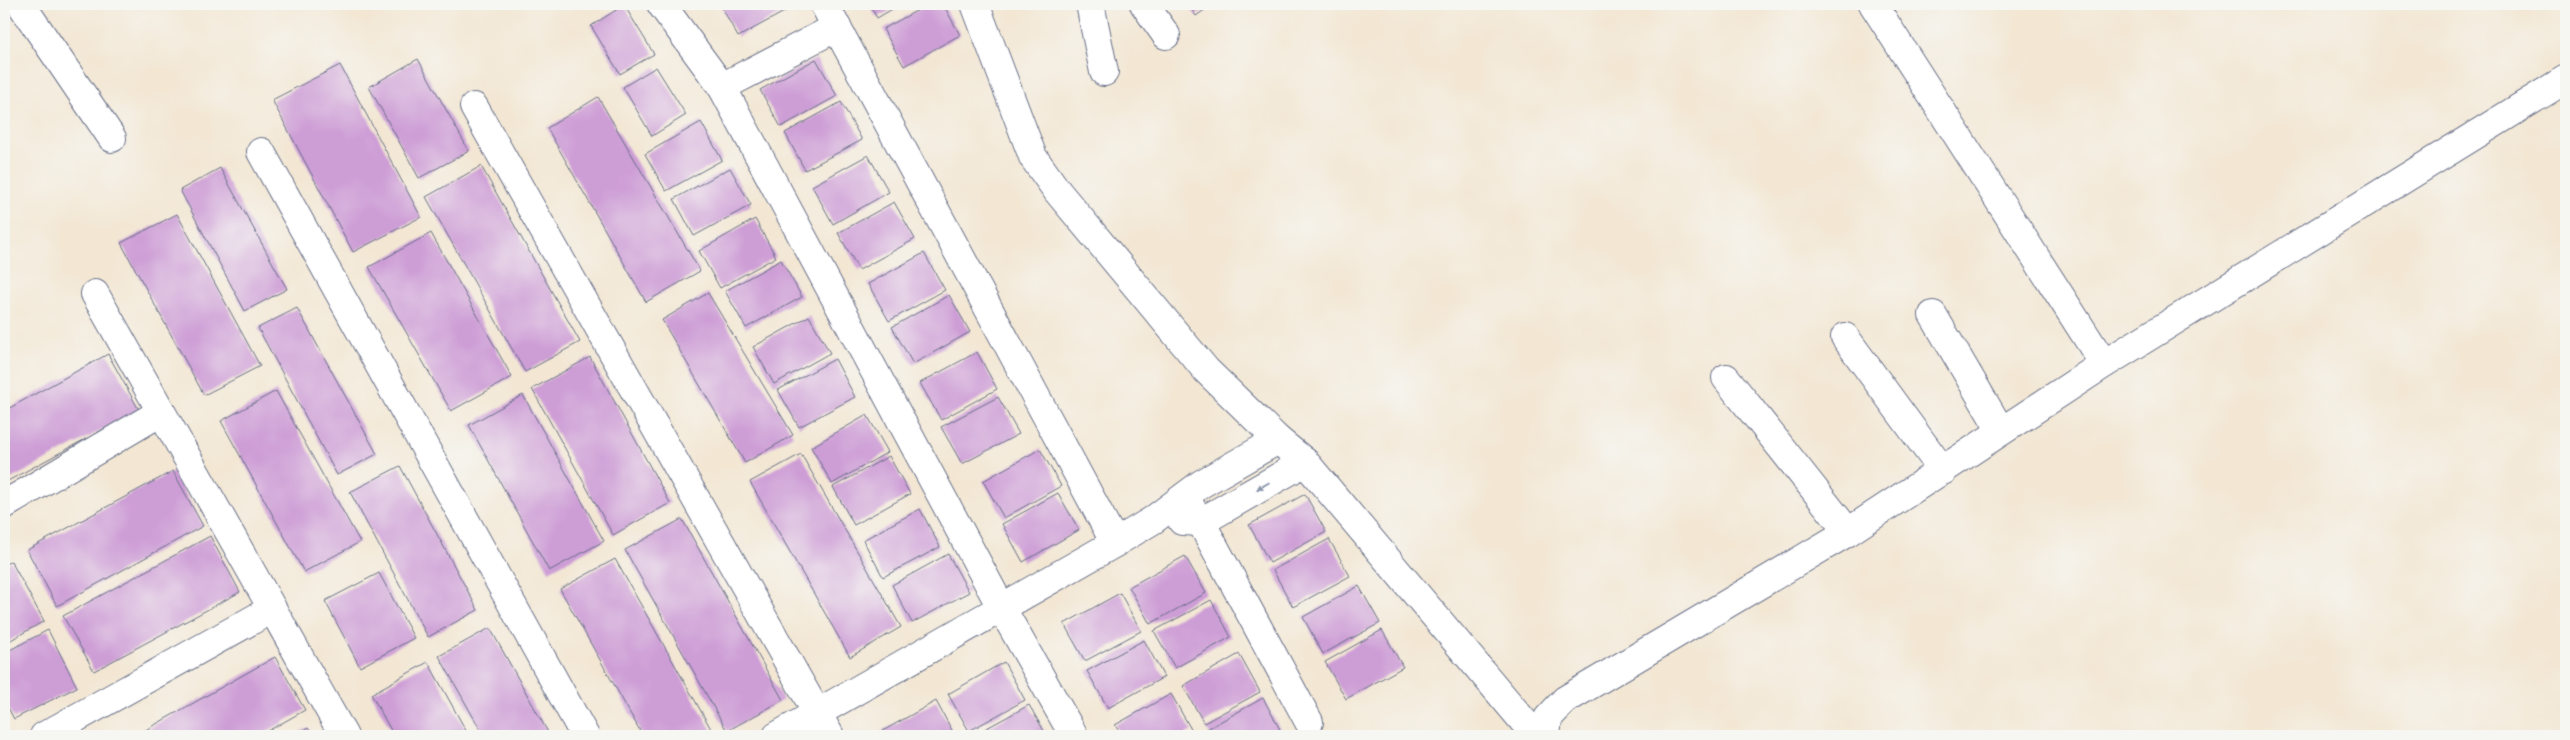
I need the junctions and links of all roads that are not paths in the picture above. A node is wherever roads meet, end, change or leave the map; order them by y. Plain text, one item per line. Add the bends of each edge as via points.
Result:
1 (21, 4) edge
2 (661, 4) edge
3 (975, 4) edge
4 (1090, 4) edge
5 (1144, 4) edge
6 (1873, 4) edge
7 (830, 15) edge
8 (1166, 35) dead end
9 (1104, 72) dead end
10 (2566, 79) edge
11 (722, 87) junction
12 (474, 107) dead end
13 (112, 138) dead end
14 (261, 152) dead end
15 (95, 294) dead end
16 (1933, 315) dead end
17 (1845, 337) dead end
18 (2104, 364) junction
19 (1726, 378) dead end
20 (161, 412) junction
21 (2001, 431) junction
22 (1278, 440) junction
23 (1305, 462) junction
24 (1943, 471) junction
25 (1184, 496) junction
26 (4, 505) edge
27 (1153, 520) junction
28 (1200, 522) junction
29 (1848, 532) junction
30 (1114, 543) junction
31 (1000, 607) junction
32 (272, 609) junction
33 (818, 713) junction
34 (1309, 722) dead end
35 (44, 736) edge
36 (344, 736) edge
37 (585, 736) edge
38 (777, 736) edge
39 (830, 736) edge
40 (1074, 736) edge
41 (1536, 736) edge
42 (1546, 736) edge

1 - 13 street
2 - 11 street
3 - 22 street via 1033,157 1058,192 1206,370
4 - 9 street
5 - 8 street
6 - 18 street
7 - 11 street
7 - 30 street
10 - 18 street
11 - 31 street
12 - 33 street
14 - 37 street
15 - 20 street
16 - 21 street
17 - 24 street
18 - 21 street
19 - 29 street
20 - 26 street
20 - 32 street
21 - 24 street
22 - 23 street
22 - 25 street
23 -> 28 street
23 - 41 street
24 - 29 street
25 - 27 street
25 - 28 street
27 - 28 street
27 - 30 street
28 - 34 street
29 - 42 street via 1565,700 1548,718
30 - 31 street
31 - 33 street
31 - 40 street
32 - 35 street
32 - 36 street
33 - 38 street
33 - 39 street

